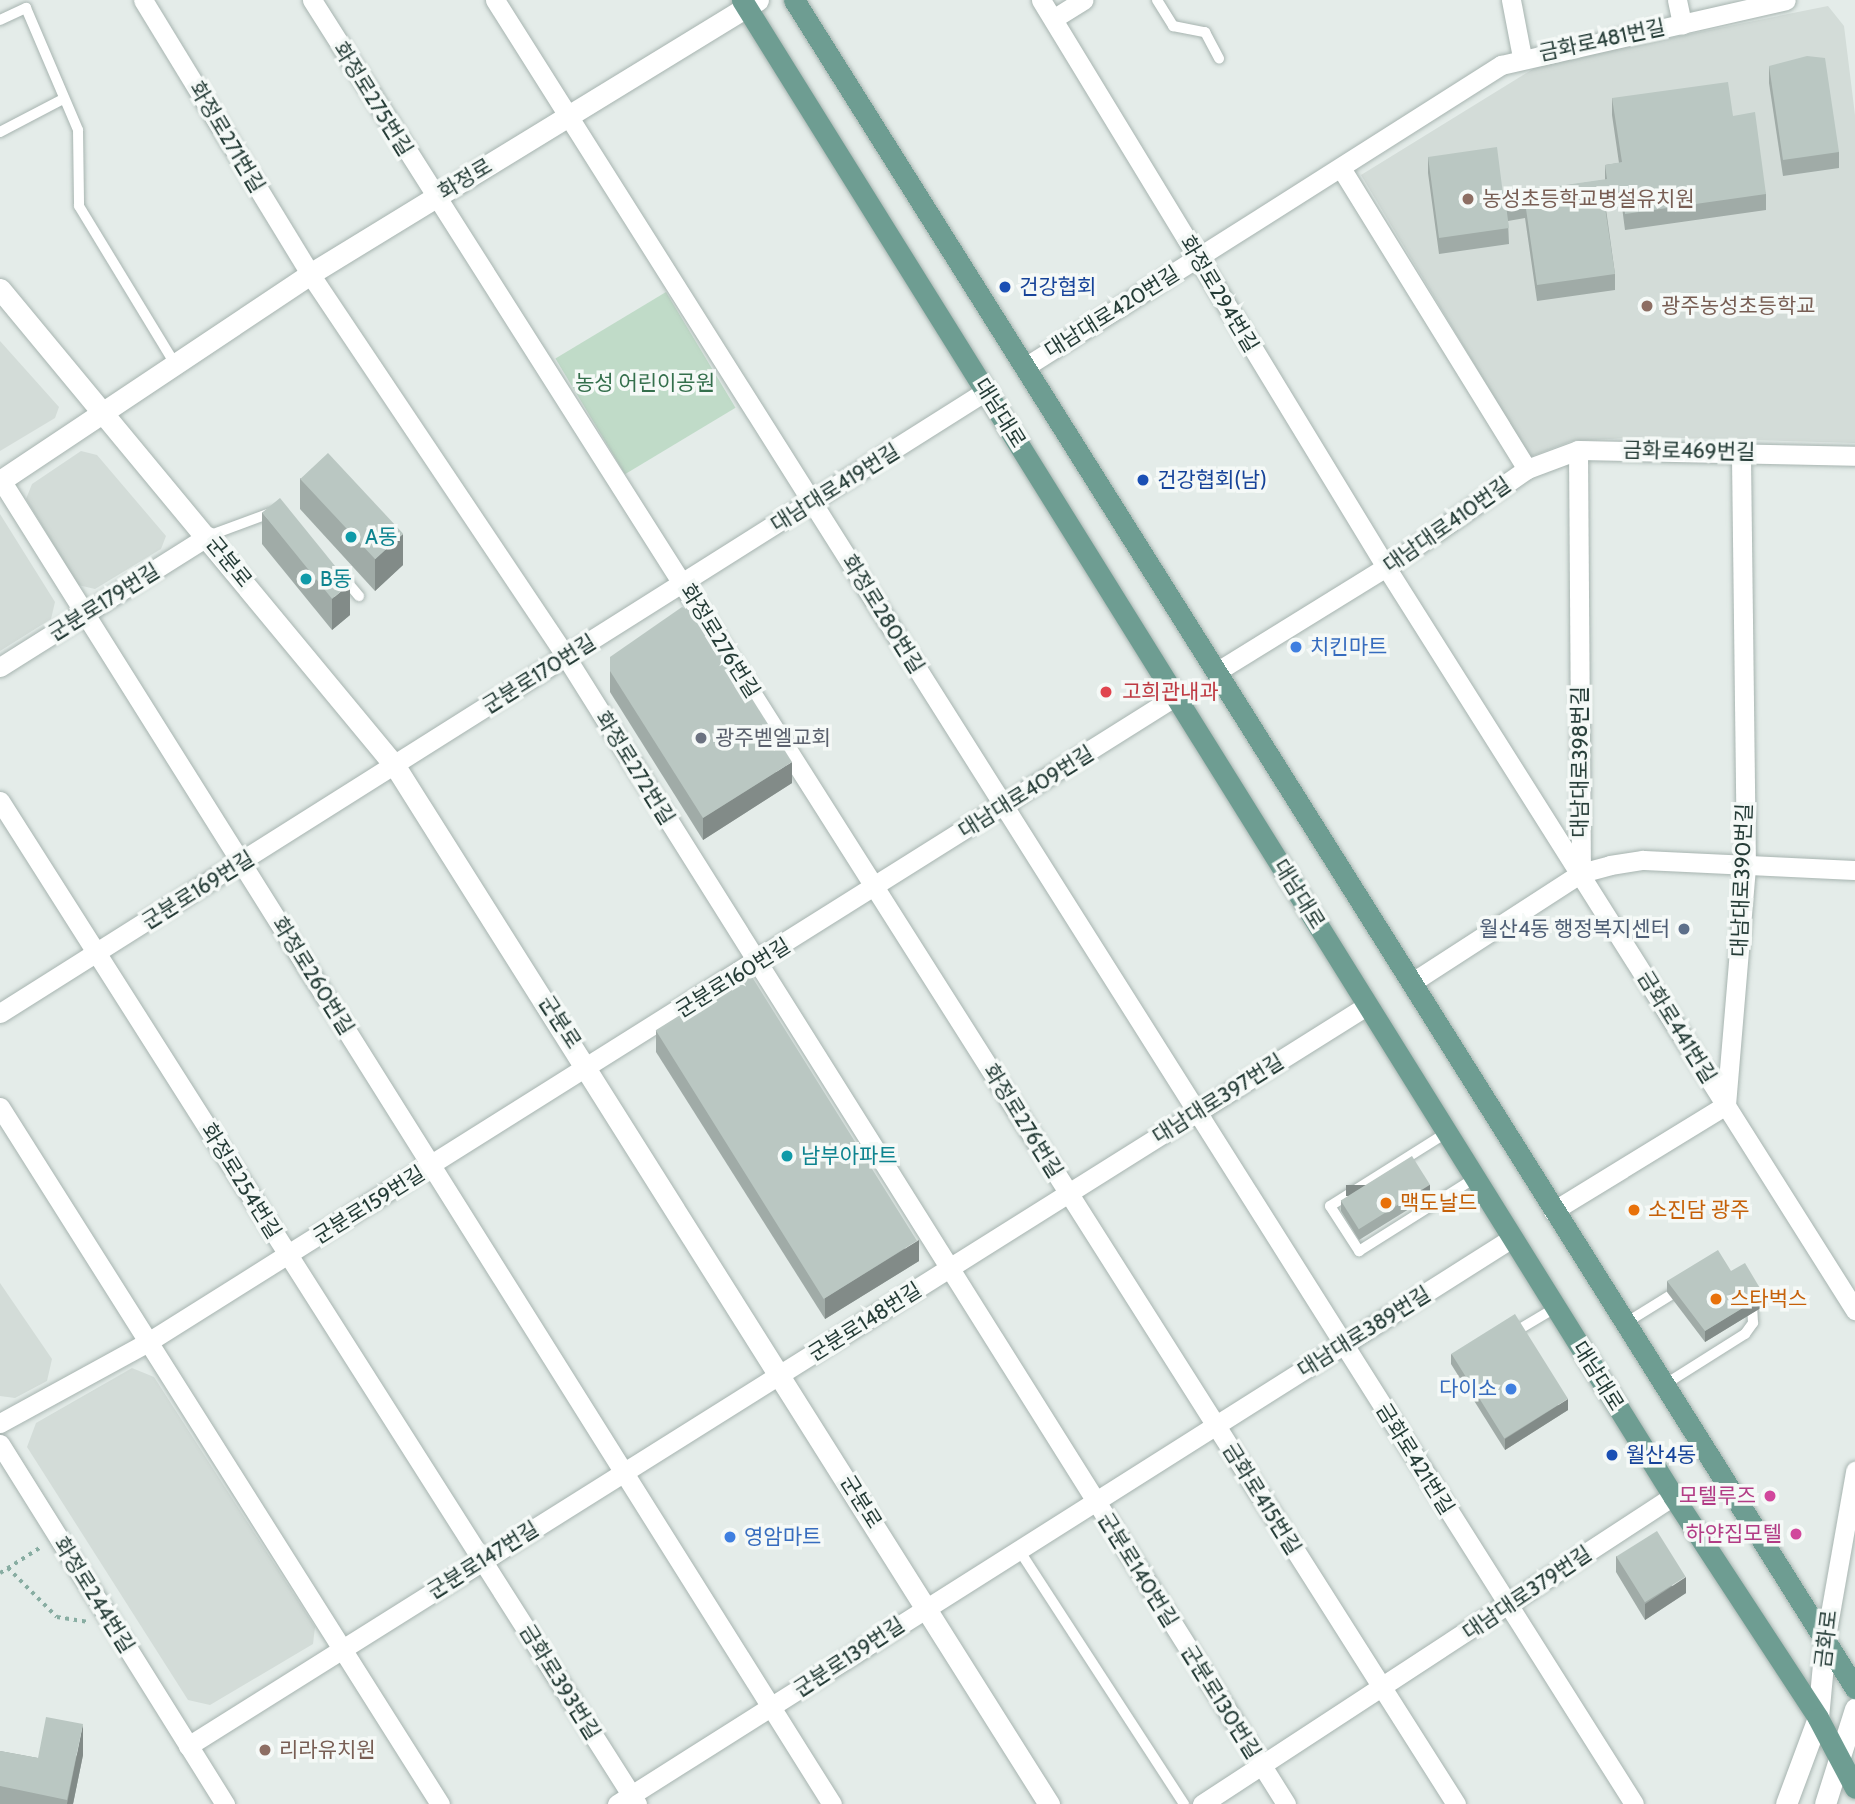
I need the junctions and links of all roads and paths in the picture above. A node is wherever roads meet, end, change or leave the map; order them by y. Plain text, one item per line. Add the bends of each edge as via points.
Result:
1 (143, 0) edge
2 (312, 0) edge
3 (495, 0) edge
4 (794, 0) edge
5 (1041, 0) edge
6 (1084, 0) edge
7 (1157, 0) edge
8 (1511, 0) edge
9 (1676, 0) edge
10 (1786, 0) edge
11 (749, 2) edge
12 (1053, 19) junction
13 (0, 20) edge
14 (1682, 24) junction
15 (1522, 57) junction
16 (1219, 58) dead end
17 (63, 99) junction
18 (568, 117) junction
19 (0, 132) edge
20 (1341, 167) junction
21 (434, 198) junction
22 (1197, 258) junction
23 (310, 274) junction
24 (0, 289) edge
25 (175, 364) junction
26 (1025, 367) junction
27 (986, 391) junction
28 (103, 415) junction
29 (1578, 450) junction
30 (1741, 452) junction
31 (1855, 456) edge
32 (1527, 469) junction
33 (1, 481) edge
34 (812, 502) junction
35 (283, 508) edge
36 (208, 536) junction
37 (334, 566) edge
38 (1387, 567) junction
39 (684, 583) junction
40 (359, 596) dead end
41 (85, 613) junction
42 (566, 657) junction
43 (0, 667) edge
44 (1216, 671) junction
45 (1176, 696) junction
46 (395, 766) junction
47 (0, 801) edge
48 (1004, 806) junction
49 (242, 862) junction
50 (1746, 866) junction
51 (1855, 870) edge
52 (1581, 873) junction
53 (876, 887) junction
54 (96, 953) junction
55 (755, 964) junction
56 (1411, 983) junction
57 (1368, 1005) junction
58 (0, 1013) edge
59 (590, 1069) junction
60 (1726, 1105) junction
61 (0, 1107) edge
62 (1197, 1113) junction
63 (1447, 1132) junction
64 (432, 1165) junction
65 (1475, 1178) junction
66 (1069, 1194) junction
67 (1553, 1211) junction
68 (1512, 1238) junction
69 (288, 1255) junction
70 (948, 1270) junction
71 (1695, 1280) edge
72 (1742, 1287) edge
73 (1556, 1307) junction
74 (1855, 1310) edge
75 (1625, 1324) junction
76 (1518, 1330) edge
77 (148, 1342) junction
78 (1343, 1345) junction
79 (783, 1375) junction
80 (1664, 1385) junction
81 (0, 1423) edge
82 (1216, 1426) junction
83 (0, 1444) edge
84 (1855, 1471) edge
85 (624, 1473) junction
86 (1673, 1496) junction
87 (1095, 1502) junction
88 (57, 1536) junction
89 (1019, 1550) junction
90 (482, 1560) junction
91 (8, 1568) junction
92 (0, 1573) edge
93 (1507, 1606) junction
94 (926, 1608) junction
95 (108, 1619) junction
96 (1181, 1637) joint
97 (1825, 1642) junction
98 (342, 1648) junction
99 (1855, 1688) edge
100 (1382, 1689) junction
101 (771, 1706) junction
102 (1855, 1709) edge
103 (1818, 1718) junction
104 (188, 1746) junction
105 (1838, 1760) junction
106 (1262, 1766) junction
107 (1855, 1788) edge
108 (628, 1801) edge
109 (225, 1804) edge
110 (440, 1804) edge
111 (832, 1804) edge
112 (1049, 1804) edge
113 (1184, 1804) edge
114 (1202, 1804) edge
115 (1286, 1804) edge
116 (1455, 1804) edge
117 (1634, 1804) edge
118 (1786, 1804) edge
119 (1825, 1804) edge

1 - 23 street, 화정로271번길
2 - 21 street, 화정로275번길
3 - 18 street, 화정로280번길
4 - 26 main road
5 - 12 street, 화정로294번길
6 - 12 street
7 - 16 lane via 1173,26 1205,32
8 - 15 street
9 - 14 street, 금화로481번길
10 - 14 street, 금화로481번길
11 - 18 street, 화정로
11 - 27 main road, 대남대로
12 - 22 street, 화정로294번길
13 - 17 lane via 26,8
14 - 15 street, 금화로481번길
15 - 20 street, 대남대로420번길
17 - 19 lane
17 - 25 lane via 78,130 79,206
18 - 21 street, 화정로
18 - 34 street, 화정로280번길
20 - 22 street, 대남대로420번길
20 - 32 street, 대남대로410번길
21 - 23 street, 화정로
21 - 39 street, 화정로276번길
22 - 26 street, 대남대로420번길
22 - 38 street, 화정로294번길
23 - 25 street, 화정로
23 - 42 street, 화정로272번길
24 - 28 street, 군분로
25 - 28 street, 화정로
26 - 44 main road
27 - 34 street, 대남대로419번길
27 - 45 main road, 대남대로
28 - 33 street, 화정로
28 - 36 street, 군분로
29 - 30 street, 금화로469번길
29 - 32 street, 금화로469번길
29 - 52 street, 대남대로398번길
30 - 31 street, 금화로469번길
30 - 50 street, 대남대로390번길
32 - 38 street, 대남대로410번길
33 - 41 street, 화정로260번길
34 - 39 street, 대남대로419번길
34 - 48 street, 화정로280번길
35 - 36 lane
36 - 41 street, 군분로179번길
36 - 46 street, 군분로
37 - 40 lane
38 - 44 street, 대남대로410번길
38 - 52 street, 금화로441번길
39 - 42 street, 군분로170번길
39 - 53 street, 화정로276번길
41 - 43 street, 군분로179번길
41 - 49 street, 화정로260번길
42 - 46 street, 군분로170번길
42 - 55 street, 화정로272번길
44 - 56 main road
45 - 48 street, 대남대로409번길
45 - 57 main road, 대남대로
46 - 49 street, 군분로169번길
46 - 59 street, 군분로
47 - 54 street, 화정로254번길
48 - 53 street, 대남대로409번길
48 - 62 street, 화정로280번길
49 - 54 street, 군분로169번길
49 - 64 street, 화정로260번길
50 - 51 street
50 - 52 street via 1643,860
50 - 60 street, 대남대로390번길
52 - 56 street
52 - 60 street, 금화로441번길
53 - 55 street, 군분로160번길
53 - 66 street, 화정로276번길
54 - 58 street, 군분로169번길
54 - 69 street, 화정로254번길
55 - 59 street, 군분로160번길
55 - 70 street, 화정로272번길
56 - 67 main road
57 - 62 street, 대남대로397번길
57 - 63 main road, 대남대로
59 - 64 street, 군분로159번길
59 - 79 street, 군분로
60 - 67 street
60 - 74 street, 금화로441번길
61 - 77 street
62 - 66 street, 대남대로397번길
62 - 78 street, 금화로421번길
63 - 65 main road, 대남대로
63 - 65 lane via 1330,1206 1359,1251
64 - 69 street, 군분로159번길
64 - 85 street, 화정로260번길
65 - 68 main road, 대남대로
66 - 70 street, 군분로148번길
66 - 82 street, 금화로415번길
67 - 75 main road
68 - 73 main road, 대남대로
68 - 78 street, 대남대로389번길
69 - 77 street, 군분로159번길
69 - 90 street, 화정로254번길
70 - 79 street, 군분로148번길
70 - 87 street, 군분로140번길
71 - 75 lane
72 - 80 lane via 1755,1308 1745,1334
73 - 76 lane
73 - 86 main road, 대남대로
75 - 80 main road
77 - 81 street, 군분로159번길
77 - 98 street
78 - 82 street, 대남대로389번길
78 - 93 street, 금화로421번길
79 - 85 street, 군분로147번길
79 - 94 street, 군분로
80 - 97 main road
82 - 87 street, 군분로140번길
82 - 100 street, 금화로415번길
83 - 88 street, 화정로244번길
84 - 97 street, 금화로
85 - 90 street, 군분로147번길
85 - 101 street, 군분로139번길
86 - 93 street, 대남대로379번길
86 - 103 main road, 대남대로
87 - 89 street, 군분로140번길
87 - 96 street, 군분로140번길
88 - 91 path
88 - 95 street, 화정로244번길
89 - 94 street, 군분로140번길
89 - 113 lane
90 - 98 street, 군분로147번길
90 - 108 street, 금화로393번길
91 - 92 path
91 - 95 path via 64,1621
93 - 100 street, 대남대로379번길
93 - 117 street, 금화로421번길
94 - 101 street, 군분로139번길
94 - 112 street, 군분로
95 - 104 street, 화정로244번길
96 - 106 street, 군분로130번길
97 - 99 main road
97 - 103 street, 금화로
98 - 104 street, 군분로147번길
98 - 110 street
100 - 106 street, 군분로130번길
100 - 116 street, 금화로415번길
101 - 108 street, 군분로139번길
101 - 111 street, 군분로139번길
102 - 105 street
103 - 105 main road, 대남대로
103 - 118 street, 금화로
104 - 109 street, 화정로244번길
105 - 107 main road, 대남대로
105 - 119 street
106 - 114 street, 군분로130번길
106 - 115 street, 군분로130번길

